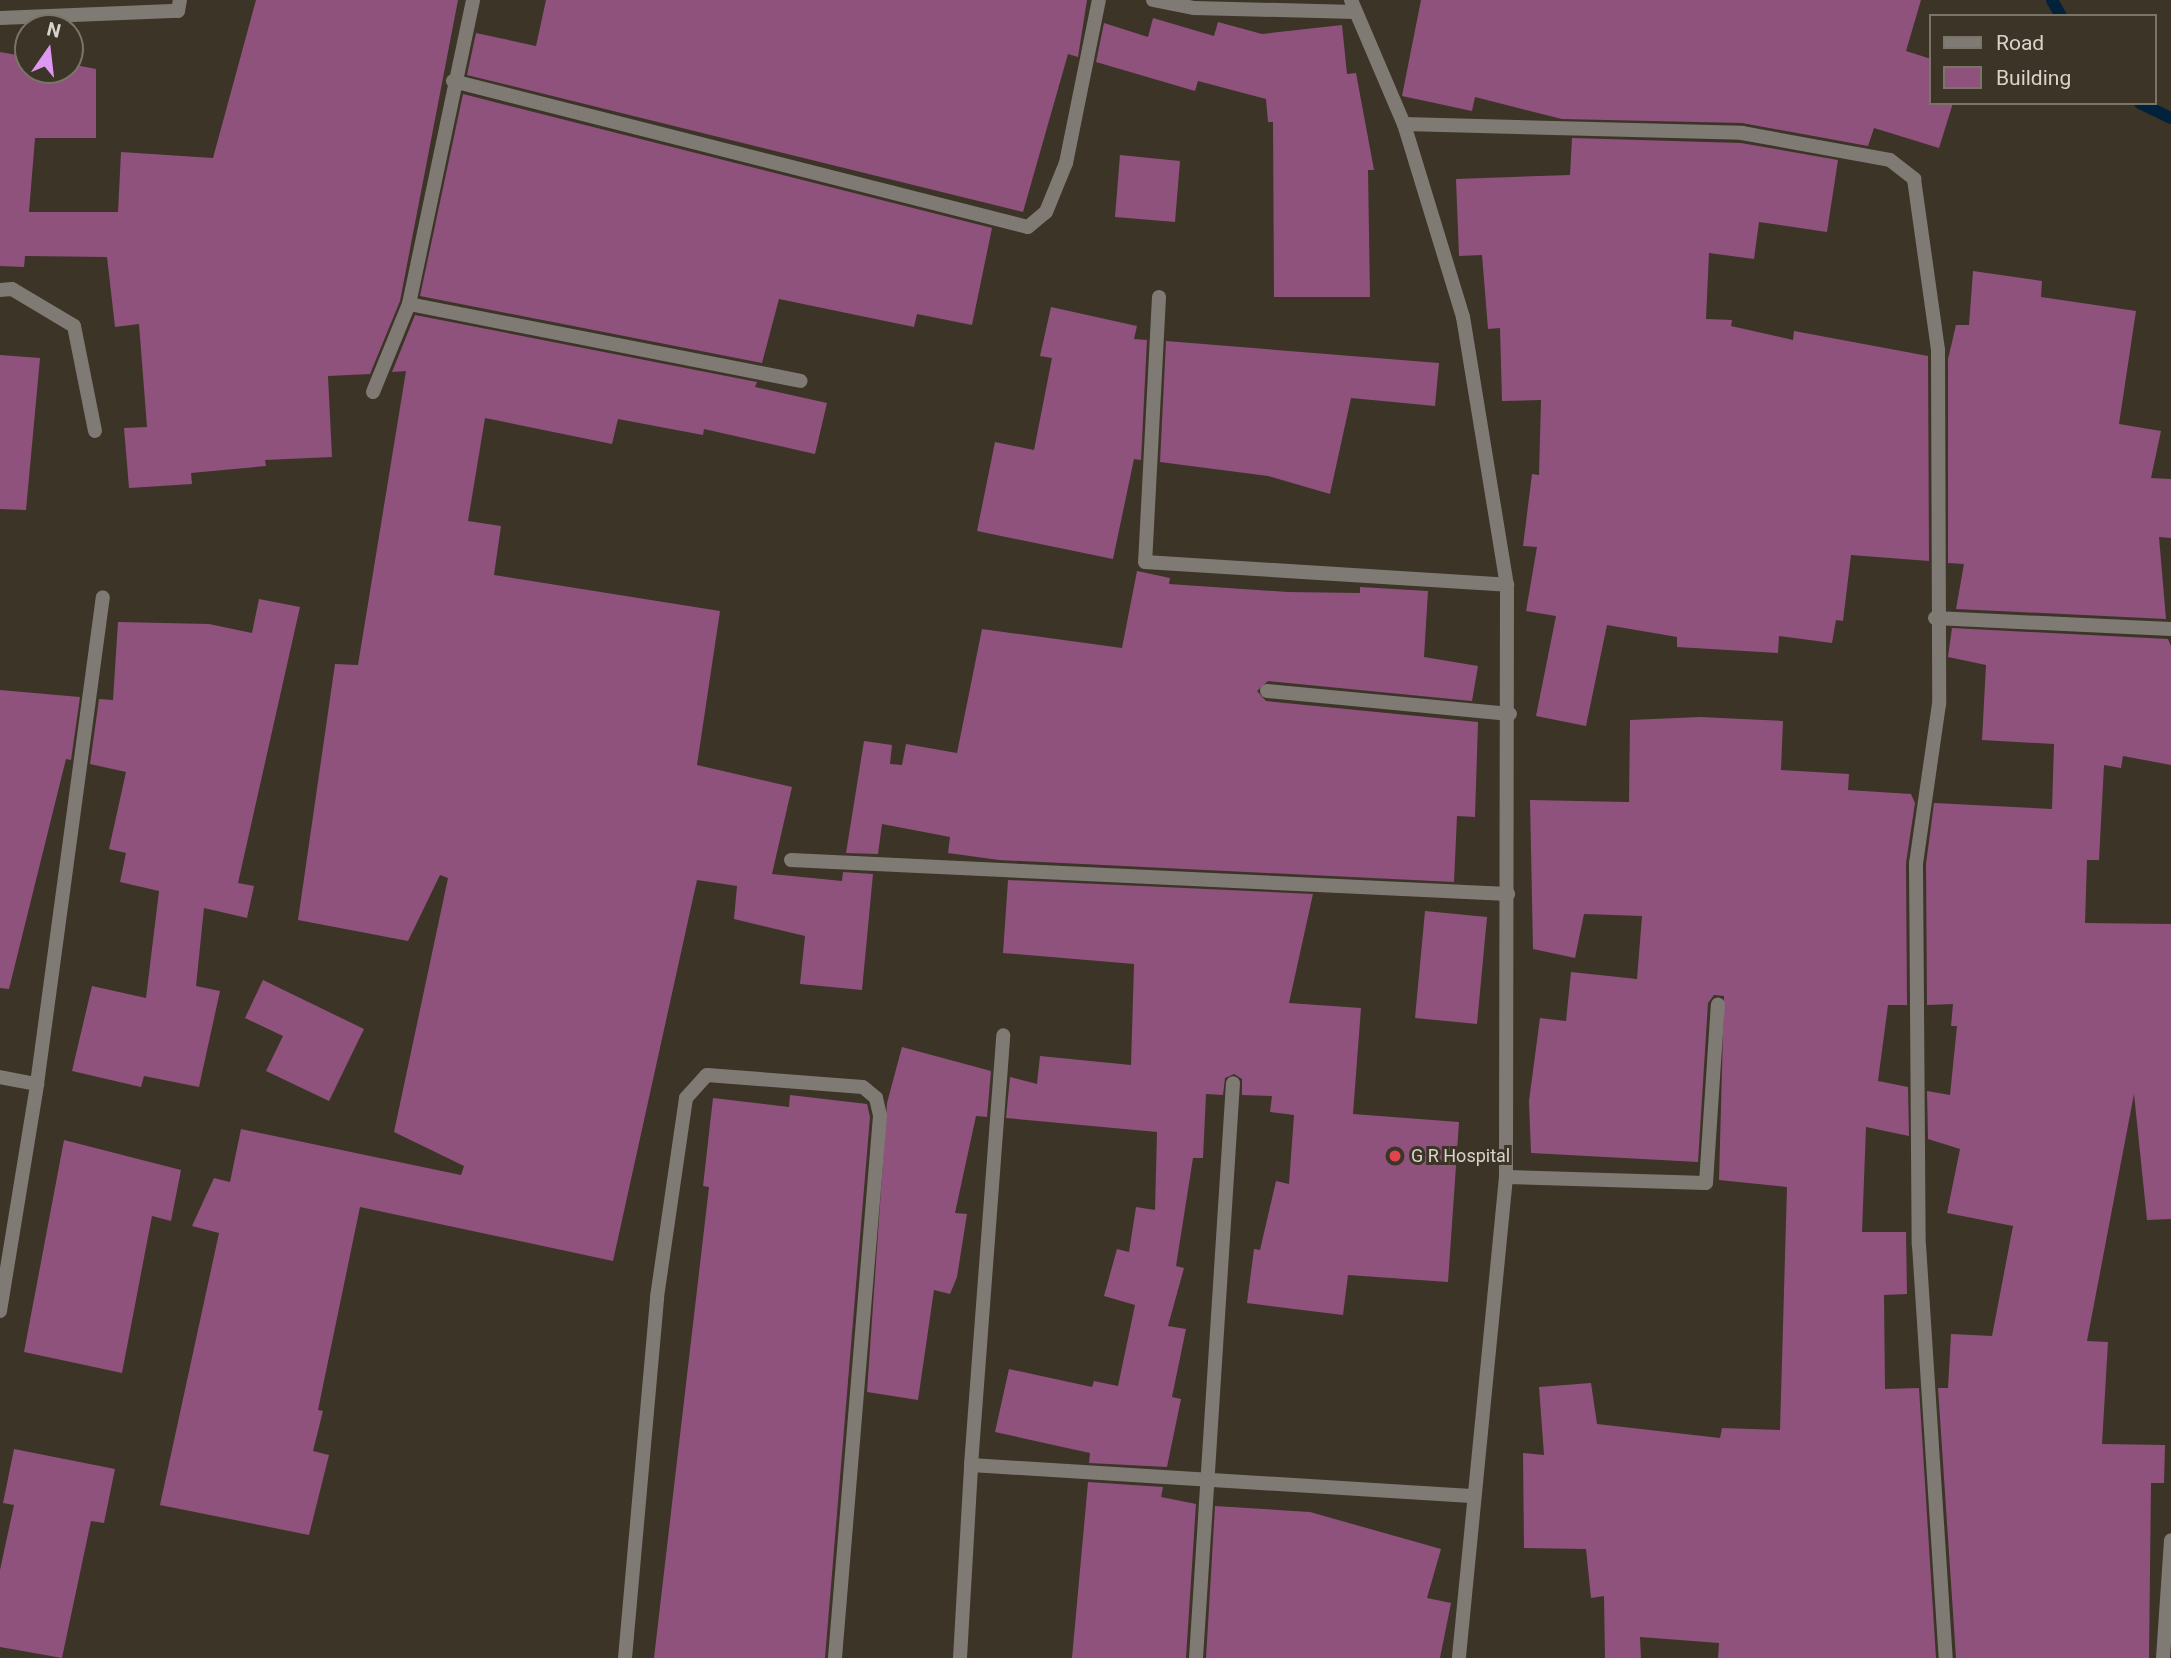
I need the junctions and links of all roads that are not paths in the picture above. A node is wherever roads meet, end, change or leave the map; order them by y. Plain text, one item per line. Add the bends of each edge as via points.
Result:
1 (180, 0) edge
2 (473, 0) edge
3 (1099, 0) edge
4 (1153, 0) edge
5 (1353, 6) edge
6 (0, 18) edge
7 (453, 81) junction
8 (1404, 124) junction
9 (0, 290) edge
10 (1158, 297) dead end
11 (409, 304) junction
12 (801, 382) dead end
13 (373, 392) dead end
14 (95, 431) dead end
15 (1507, 585) junction
16 (103, 597) dead end
17 (1935, 618) junction
18 (2171, 629) edge
19 (1267, 691) dead end
20 (1510, 713) junction
21 (791, 860) dead end
22 (1508, 894) junction
23 (1718, 1004) dead end
24 (1003, 1035) dead end
25 (0, 1077) edge
26 (1233, 1083) dead end
27 (37, 1084) junction
28 (1506, 1177) junction
29 (0, 1311) edge
30 (971, 1465) junction
31 (1207, 1479) junction
32 (1471, 1496) junction
33 (2171, 1540) edge
34 (625, 1658) edge
35 (835, 1658) edge
36 (960, 1658) edge
37 (1196, 1658) edge
38 (1459, 1658) edge
39 (1946, 1658) edge
40 (2163, 1658) edge

1 - 6 street via 178,11
2 - 7 street
3 - 7 street via 1066,163 1045,212 1028,227
4 - 5 street via 1194,8
5 - 8 street
7 - 11 street
8 - 15 street via 1463,317
8 - 17 street via 1742,133 1890,160 1914,178 1938,350
9 - 14 street via 12,289 74,326
10 - 15 street via 1145,562
11 - 12 street
11 - 13 street
15 - 20 street
16 - 27 street
17 - 18 street
17 - 39 street via 1939,704 1916,863 1919,1245
19 - 20 street
20 - 22 street
21 - 22 street
22 - 28 street
23 - 28 street via 1706,1183
24 - 30 street
25 - 27 street
26 - 31 street
27 - 29 street
28 - 32 street
30 - 31 street
30 - 36 street
31 - 32 street
31 - 37 street
32 - 38 street
33 - 40 street
34 - 35 street via 657,1297 685,1098 707,1076 863,1087 876,1098 880,1116

